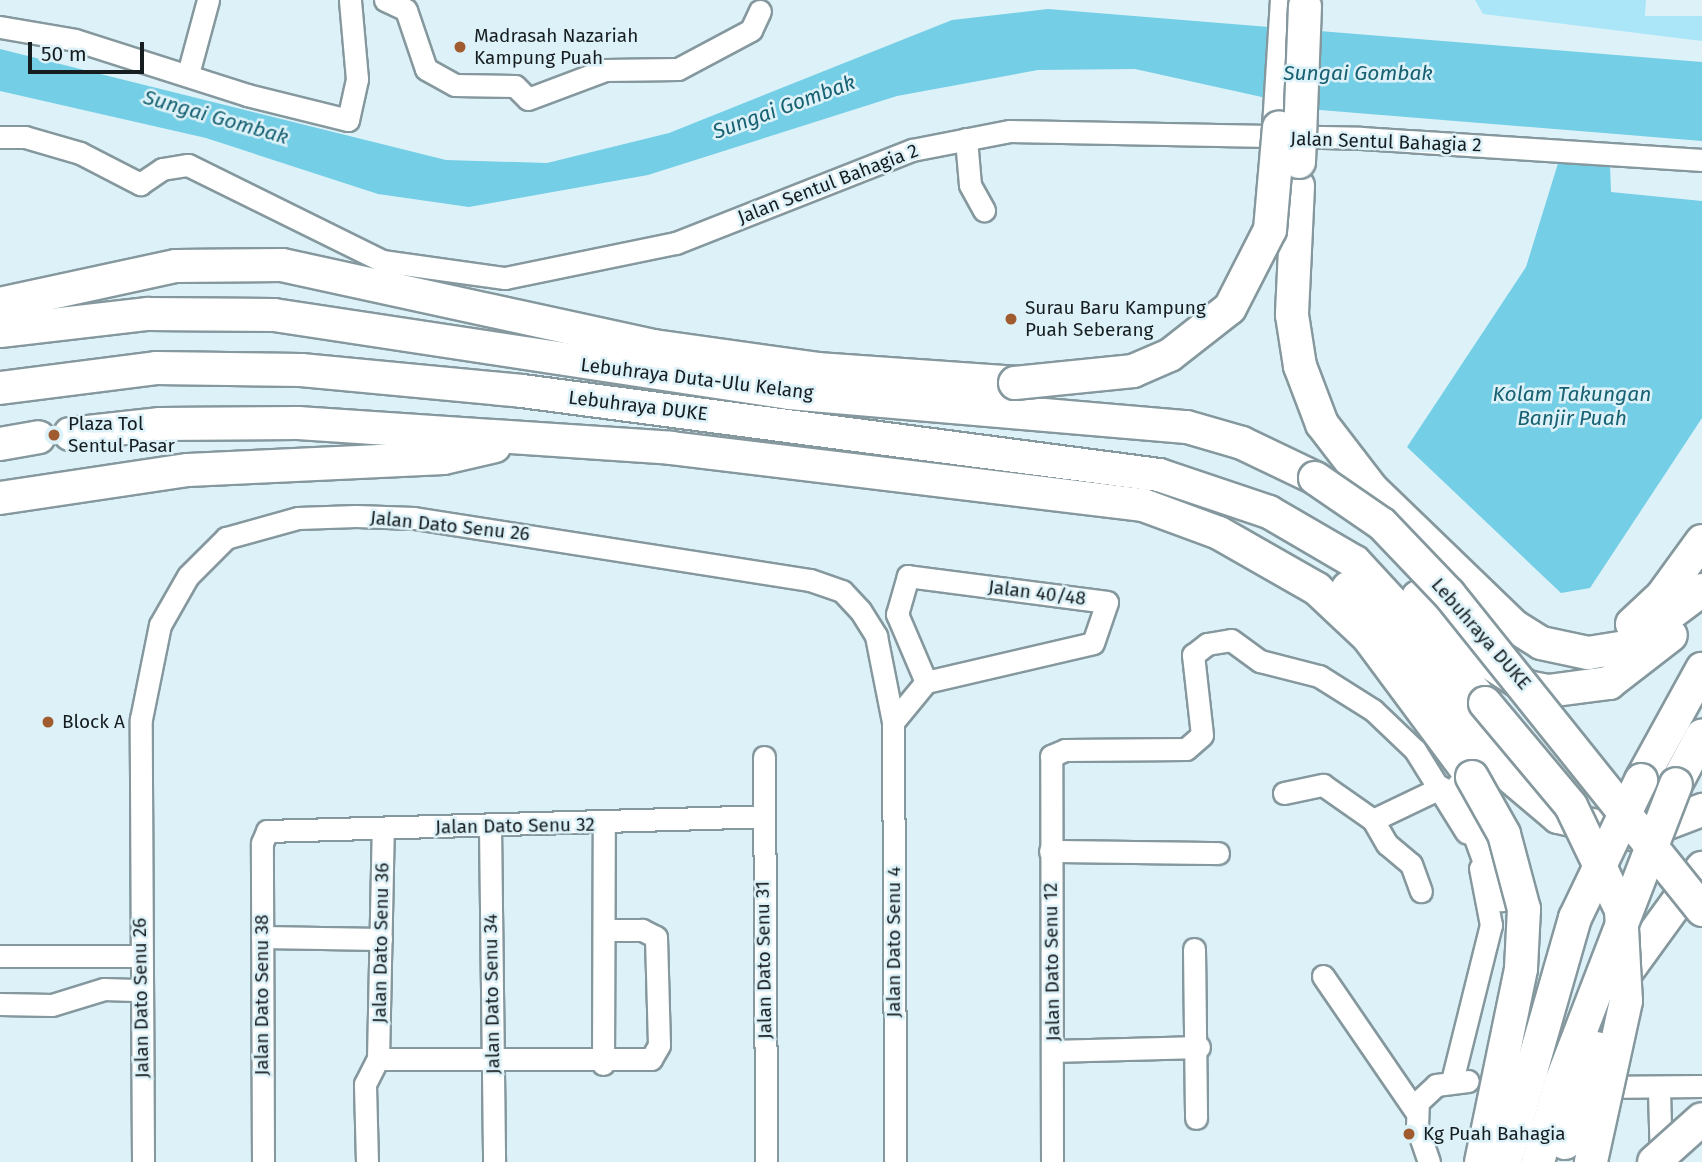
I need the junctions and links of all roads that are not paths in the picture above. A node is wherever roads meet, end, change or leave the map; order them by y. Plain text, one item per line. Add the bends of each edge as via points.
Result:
1 (208, 0) edge
2 (350, 0) edge
3 (385, 0) edge
4 (1296, 3) edge
5 (760, 11) dead end
6 (0, 27) edge
7 (188, 74) junction
8 (0, 137) edge
9 (967, 139) junction
10 (1702, 160) edge
11 (984, 210) dead end
12 (0, 304) edge
13 (71, 323) junction
14 (0, 331) edge
15 (0, 351) edge
16 (653, 361) junction
17 (0, 388) edge
18 (70, 434) dead end
19 (38, 437) dead end
20 (516, 439) junction
21 (0, 444) edge
22 (1315, 478) joint
23 (0, 498) edge
24 (1269, 512) junction
25 (1702, 541) edge
26 (1253, 550) junction
27 (1702, 591) edge
28 (1498, 609) junction
29 (1702, 669) edge
30 (926, 682) junction
31 (1399, 682) junction
32 (893, 722) junction
33 (1566, 734) junction
34 (1702, 735) edge
35 (764, 757) dead end
36 (1443, 787) junction
37 (1284, 793) dead end
38 (1702, 810) edge
39 (762, 816) junction
40 (1373, 820) junction
41 (604, 824) junction
42 (490, 826) junction
43 (383, 828) junction
44 (267, 831) joint
45 (1050, 851) junction
46 (1218, 853) dead end
47 (1702, 868) edge
48 (1702, 880) edge
49 (1421, 891) dead end
50 (1702, 910) edge
51 (605, 930) junction
52 (262, 937) junction
53 (381, 939) junction
54 (1194, 949) dead end
55 (0, 956) edge
56 (140, 956) junction
57 (1323, 976) dead end
58 (142, 990) junction
59 (0, 1004) edge
60 (1199, 1047) junction
61 (1053, 1051) junction
62 (379, 1059) junction
63 (494, 1060) junction
64 (603, 1064) junction
65 (1702, 1086) edge
66 (1595, 1087) dead end
67 (1659, 1091) junction
68 (1416, 1112) junction
69 (1196, 1118) dead end
70 (1702, 1119) edge
71 (1702, 1140) edge
72 (143, 1162) edge
73 (263, 1162) edge
74 (366, 1162) edge
75 (494, 1162) edge
76 (766, 1162) edge
77 (895, 1162) edge
78 (1052, 1162) edge
79 (1429, 1162) edge
80 (1460, 1162) edge
81 (1482, 1162) edge
82 (1505, 1162) edge
83 (1538, 1162) edge
84 (1558, 1162) edge
85 (1591, 1162) edge
86 (1654, 1162) edge
87 (1661, 1162) edge
88 (1678, 1162) edge

1 - 7 street
2 - 7 street via 357,79 348,120
3 - 5 street via 406,10 426,69 455,85 515,86 528,99 605,71 678,69 751,30
4 - 16 highway, bridge via 1269,230 1230,308 1170,355 1133,371 1015,383 939,384
4 - 28 highway, bridge via 1292,315 1300,366 1322,424 1353,468
6 - 7 street via 75,40
8 - 9 street, Jalan Sentul Bahagia 2 via 25,137 80,153 140,184 162,169 188,165 382,261 505,278 676,243 877,162
9 - 10 street, Jalan Sentul Bahagia 2 via 1059,129 1361,138
9 - 11 street via 970,185
12 - 16 highway via 176,267 282,265
13 - 14 highway
13 - 15 highway
13 - 16 highway via 182,312 274,315 517,352
16 - 22 highway, Lebuhraya Duta-Ulu Kelang via 1186,427 1242,443
17 - 24 highway, Lebuhraya DUKE via 156,368 301,370 522,391 1130,470
18 - 20 highway, Lebuhraya DUKE via 228,421
19 - 21 highway
20 - 23 highway via 444,458 340,460 98,480
20 - 26 highway, Lebuhraya DUKE via 671,447 1036,488 1163,511
22 - 33 highway, Lebuhraya DUKE, bridge via 1382,524
24 - 27 highway via 1346,533 1473,653 1527,687 1548,691 1589,690 1634,669 1676,631
24 - 85 highway, bridge via 1333,547 1388,593 1571,806 1607,870 1621,910 1628,976 1618,1052
25 - 28 highway via 1662,596 1630,625 1571,630
26 - 31 highway via 1342,610
26 - 38 highway via 1296,559 1347,588 1382,619 1500,768 1558,817 1636,835
27 - 28 highway via 1626,647 1588,653 1541,643
29 - 82 highway, bridge via 1641,780 1575,918
30 - 30 street, Jalan 40/48 via 897,614 908,576 1107,602 1093,643
30 - 32 street
31 - 80 highway via 1474,806 1502,895 1499,977
31 - 81 highway, bridge via 1472,777 1504,834 1524,909 1521,969
32 - 56 street, Jalan Dato Senu 26 via 876,636 842,592 810,580 414,518 298,518 245,528 206,554 171,599 144,683
32 - 77 street, Jalan Dato Senu 4
33 - 48 highway, bridge
33 - 50 highway, Lebuhraya DUKE, bridge
34 - 83 highway, bridge via 1676,784 1561,1082
35 - 39 street, Jalan Dato Senu 31
36 - 40 street
36 - 45 street, Jalan Dato Senu 12 via 1373,710 1319,676 1260,661 1231,640 1207,644 1193,654 1202,735 1186,749 1065,750 1048,763
36 - 68 street via 1478,854 1491,925 1460,1081 1425,1092
37 - 40 street via 1323,785
39 - 41 street, Jalan Dato Senu 32
39 - 76 street, Jalan Dato Senu 31
40 - 49 street via 1387,844 1411,864
41 - 42 street, Jalan Dato Senu 32
41 - 51 street
42 - 43 street, Jalan Dato Senu 32
42 - 63 street, Jalan Dato Senu 34
43 - 44 street, Jalan Dato Senu 32
43 - 53 street, Jalan Dato Senu 36
44 - 52 street, Jalan Dato Senu 38
45 - 46 street
45 - 61 street, Jalan Dato Senu 12
47 - 84 highway, bridge via 1617,985
51 - 64 street
51 - 64 street via 642,930 656,937 659,1045 651,1059
52 - 53 street
52 - 73 street, Jalan Dato Senu 38
53 - 62 street, Jalan Dato Senu 36
54 - 60 street
55 - 56 street
56 - 58 street, Jalan Dato Senu 26
57 - 68 street
58 - 59 street via 104,989 52,1005
58 - 72 street, Jalan Dato Senu 26
60 - 61 street
60 - 69 street
61 - 78 street, Jalan Dato Senu 12
62 - 63 street
62 - 74 street, Jalan Dato Senu 36 via 365,1084
63 - 64 street
63 - 75 street, Jalan Dato Senu 34
65 - 67 street
66 - 67 street
67 - 87 street
68 - 79 street
70 - 86 highway, bridge
71 - 88 highway

